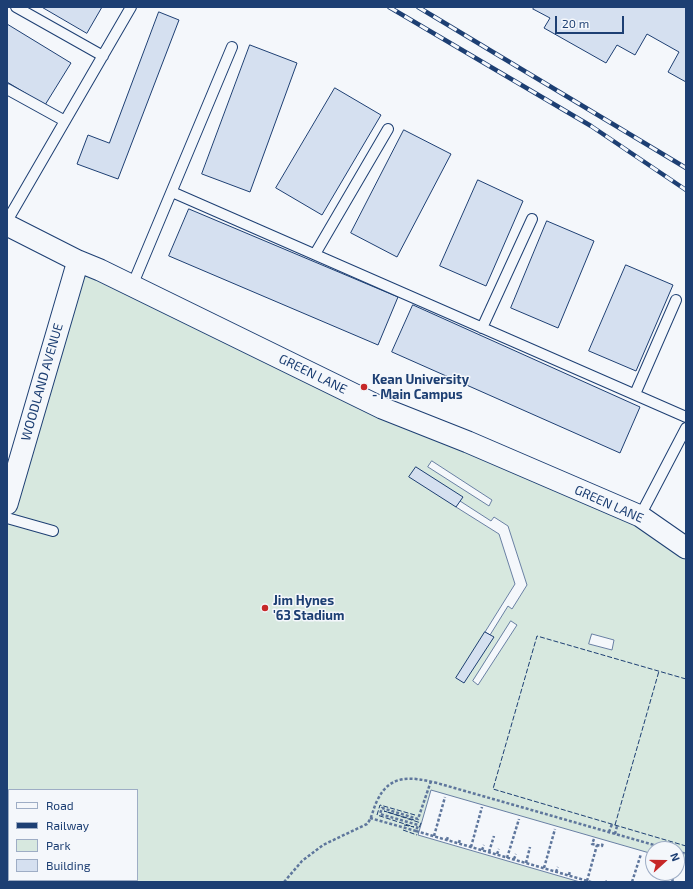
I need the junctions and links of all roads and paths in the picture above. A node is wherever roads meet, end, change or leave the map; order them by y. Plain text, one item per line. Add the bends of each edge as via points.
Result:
1 (16, 7) edge
2 (132, 7) edge
3 (232, 48) dead end
4 (102, 56) junction
5 (7, 89) edge
6 (65, 121) junction
7 (388, 129) dead end
8 (172, 192) junction
9 (532, 219) dead end
10 (7, 221) edge
11 (7, 225) edge
12 (315, 254) junction
13 (78, 261) junction
14 (132, 286) junction
15 (676, 300) dead end
16 (482, 328) junction
17 (635, 394) junction
18 (686, 417) edge
19 (686, 428) edge
20 (7, 504) edge
21 (640, 516) junction
22 (7, 518) edge
23 (53, 531) dead end
24 (686, 548) edge
25 (431, 781) junction
26 (445, 797) dead end
27 (482, 808) dead end
28 (370, 818) junction
29 (519, 819) dead end
30 (612, 824) dead end
31 (618, 826) dead end
32 (556, 829) dead end
33 (416, 831) junction
34 (609, 832) junction
35 (615, 834) junction
36 (434, 836) junction
37 (448, 836) dead end
38 (494, 836) dead end
39 (460, 839) dead end
40 (594, 839) dead end
41 (447, 840) junction
42 (603, 842) dead end
43 (645, 842) edge
44 (459, 844) junction
45 (484, 845) dead end
46 (597, 845) junction
47 (471, 847) junction
48 (530, 847) dead end
49 (499, 849) dead end
50 (482, 850) junction
51 (489, 852) junction
52 (497, 854) junction
53 (516, 854) dead end
54 (641, 854) dead end
55 (508, 858) junction
56 (514, 859) junction
57 (526, 863) junction
58 (544, 868) junction
59 (558, 868) dead end
60 (570, 871) dead end
61 (556, 872) junction
62 (569, 875) junction
63 (586, 881) junction
64 (284, 882) edge
65 (591, 882) edge
66 (632, 882) edge

1 - 4 lane
2 - 4 lane
3 - 8 lane
4 - 6 lane
5 - 6 lane
6 - 10 lane
7 - 12 lane
8 - 12 lane
8 - 14 lane
9 - 16 lane
11 - 13 street, GREEN LANE
12 - 16 lane
13 - 14 street, GREEN LANE
13 - 20 street, WOODLAND AVENUE
14 - 21 street, GREEN LANE via 382,408
15 - 17 lane
16 - 17 lane
17 - 18 lane
19 - 21 lane
21 - 24 street, GREEN LANE
22 - 23 lane
25 - 28 path via 405,777 397,781 384,791
25 - 33 path via 418,819 382,808 380,814 418,825
25 - 34 path
26 - 36 path
27 - 47 path
28 - 33 path
28 - 64 path via 362,827 323,845 302,861
29 - 55 path
30 - 34 path
31 - 35 path
32 - 58 path
33 - 36 path
34 - 35 path
35 - 43 path
36 - 41 path
37 - 41 path
38 - 51 path
39 - 44 path
40 - 46 path via 592,844
41 - 44 path
42 - 46 path via 602,846
44 - 47 path
45 - 50 path
46 - 63 path
47 - 50 path
48 - 57 path
49 - 52 path
50 - 51 path
51 - 52 path
52 - 55 path
53 - 56 path
54 - 66 path
55 - 56 path
56 - 57 path
57 - 58 path
58 - 61 path
59 - 61 path
60 - 62 path
61 - 62 path
62 - 63 path
63 - 65 path

